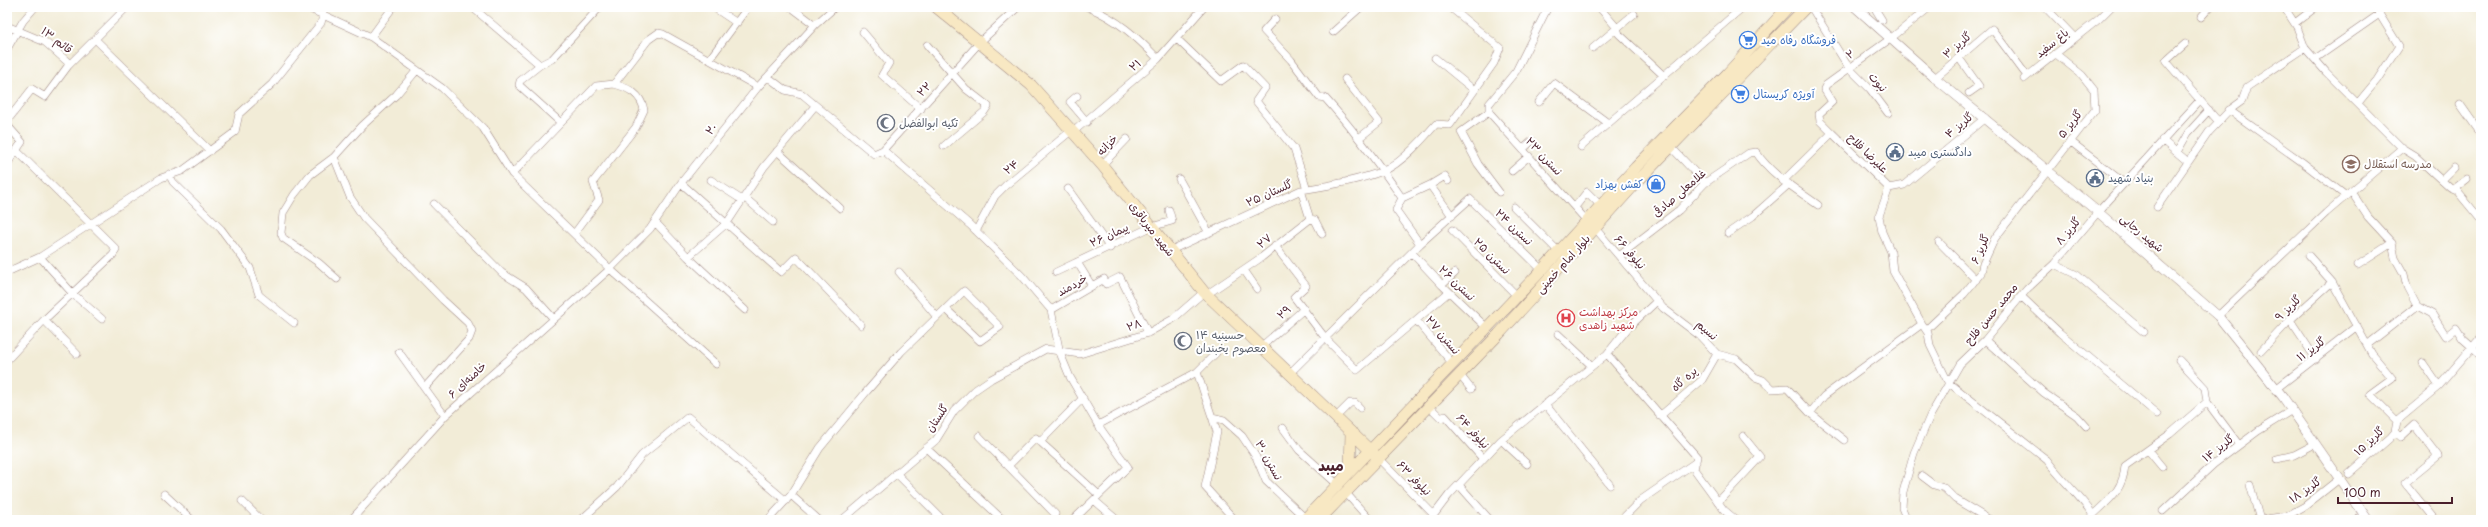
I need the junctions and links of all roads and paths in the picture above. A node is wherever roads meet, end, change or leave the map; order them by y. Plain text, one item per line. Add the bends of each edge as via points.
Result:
1 (35, 7) edge
2 (126, 7) edge
3 (306, 7) edge
4 (392, 7) edge
5 (472, 7) edge
6 (600, 7) edge
7 (713, 7) edge
8 (748, 7) edge
9 (791, 7) edge
10 (835, 7) edge
11 (936, 7) edge
12 (1018, 7) edge
13 (1088, 7) edge
14 (1204, 7) edge
15 (1361, 7) edge
16 (1450, 7) edge
17 (1548, 7) edge
18 (1599, 7) edge
19 (1743, 7) edge
20 (1788, 7) edge
21 (1806, 7) edge
22 (1811, 7) edge
23 (1855, 7) edge
24 (1874, 7) edge
25 (1929, 7) edge
26 (2045, 7) edge
27 (2111, 7) edge
28 (2210, 7) edge
29 (2284, 7) edge
30 (2316, 7) edge
31 (2375, 8) edge
32 (1634, 14) dead end
33 (2378, 15) junction
34 (323, 16) junction
35 (2201, 16) dead end
36 (1275, 19) dead end
37 (1882, 20) dead end
38 (737, 23) junction
39 (2295, 23) junction
40 (815, 25) junction
41 (7, 26) edge
42 (1617, 28) junction
43 (17, 31) junction
44 (863, 32) dead end
45 (1333, 32) dead end
46 (371, 37) junction
47 (1177, 38) junction
48 (2076, 38) junction
49 (94, 39) junction
50 (1890, 39) junction
51 (980, 42) junction
52 (2185, 44) dead end
53 (927, 45) dead end
54 (1593, 48) dead end
55 (2305, 48) junction
56 (7, 49) edge
57 (2056, 54) junction
58 (711, 57) dead end
59 (1435, 58) dead end
60 (1958, 58) junction
61 (2315, 59) junction
62 (1158, 60) junction
63 (70, 64) junction
64 (540, 65) junction
65 (1848, 68) junction
66 (417, 70) junction
67 (953, 74) junction
68 (768, 76) junction
69 (1664, 76) junction
70 (2025, 77) joint
71 (1935, 78) junction
72 (1345, 79) dead end
73 (614, 84) junction
74 (758, 87) junction
75 (1824, 89) joint
76 (1474, 90) junction
77 (1969, 94) dead end
78 (1077, 96) dead end
79 (2200, 100) junction
80 (1539, 102) dead end
81 (2358, 103) junction
82 (2460, 104) dead end
83 (815, 106) junction
84 (921, 109) junction
85 (2209, 110) junction
86 (2229, 110) junction
87 (1489, 112) junction
88 (1888, 113) dead end
89 (1985, 118) junction
90 (7, 121) edge
91 (2218, 121) junction
92 (560, 122) junction
93 (1087, 122) junction
94 (1608, 123) junction
95 (7, 125) edge
96 (1450, 125) junction
97 (1073, 131) junction
98 (1461, 132) junction
99 (1832, 133) junction
100 (2481, 134) edge
101 (1359, 138) junction
102 (1127, 140) dead end
103 (2162, 140) junction
104 (1532, 141) dead end
105 (2070, 142) junction
106 (944, 146) dead end
107 (1581, 147) dead end
108 (1671, 147) junction
109 (2402, 148) junction
110 (1523, 149) junction
111 (883, 150) junction
112 (17, 151) junction
113 (210, 151) junction
114 (777, 151) junction
115 (2177, 152) junction
116 (1530, 156) junction
117 (334, 157) junction
118 (2187, 161) junction
119 (7, 164) edge
120 (1102, 166) junction
121 (2454, 168) dead end
122 (2048, 170) junction
123 (1384, 171) junction
124 (1512, 171) dead end
125 (169, 174) junction
126 (512, 174) junction
127 (1179, 179) dead end
128 (2467, 179) dead end
129 (711, 180) dead end
130 (2442, 180) junction
131 (1448, 181) dead end
132 (1705, 182) junction
133 (1786, 182) junction
134 (681, 183) junction
135 (2124, 183) junction
136 (1430, 185) junction
137 (1889, 188) junction
138 (1068, 189) dead end
139 (1304, 190) junction
140 (2454, 190) junction
141 (2351, 191) junction
142 (1499, 192) dead end
143 (2346, 196) junction
144 (1402, 198) junction
145 (743, 199) junction
146 (434, 204) dead end
147 (1818, 205) dead end
148 (1601, 206) junction
149 (1514, 207) dead end
150 (1575, 207) junction
151 (2157, 207) dead end
152 (840, 208) dead end
153 (1169, 210) dead end
154 (2098, 212) junction
155 (1452, 216) junction
156 (1310, 219) junction
157 (2480, 219) edge
158 (654, 222) junction
159 (773, 222) dead end
160 (726, 223) junction
161 (91, 224) junction
162 (1591, 225) junction
163 (1151, 227) junction
164 (1452, 230) dead end
165 (976, 231) junction
166 (1209, 233) junction
167 (1728, 233) dead end
168 (574, 234) junction
169 (1322, 234) dead end
170 (1939, 242) dead end
171 (2392, 243) junction
172 (1420, 244) junction
173 (1275, 246) junction
174 (1110, 248) junction
175 (1169, 251) junction
176 (1559, 252) junction
177 (1412, 253) junction
178 (1619, 256) junction
179 (2309, 256) dead end
180 (40, 257) junction
181 (688, 257) junction
182 (1077, 262) junction
183 (2054, 264) junction
184 (2358, 265) dead end
185 (610, 268) junction
186 (1244, 270) junction
187 (1542, 270) junction
188 (7, 272) edge
189 (899, 272) dead end
190 (1056, 272) dead end
191 (1455, 273) dead end
192 (336, 279) dead end
193 (1976, 280) junction
194 (2332, 282) junction
195 (1442, 284) junction
196 (1092, 286) junction
197 (1257, 289) dead end
198 (1649, 291) joint
199 (1449, 292) junction
200 (1205, 293) junction
201 (73, 294) junction
202 (1517, 296) junction
203 (2022, 297) junction
204 (1657, 301) junction
205 (2417, 306) junction
206 (946, 309) junction
207 (745, 310) dead end
208 (1051, 310) junction
209 (1304, 310) junction
210 (2218, 316) junction
211 (938, 317) junction
212 (553, 318) junction
213 (102, 319) dead end
214 (44, 320) junction
215 (1416, 320) junction
216 (2290, 320) junction
217 (294, 323) dead end
218 (861, 325) dead end
219 (2357, 326) junction
220 (1924, 327) junction
221 (1487, 328) junction
222 (2144, 332) dead end
223 (1148, 333) junction
224 (1558, 334) dead end
225 (2481, 337) edge
226 (1326, 339) junction
227 (1985, 340) junction
228 (2367, 345) junction
229 (1262, 346) junction
230 (2472, 347) junction
231 (2261, 351) dead end
232 (399, 352) dead end
233 (1060, 353) junction
234 (1216, 353) dead end
235 (77, 354) dead end
236 (1607, 354) junction
237 (1717, 354) junction
238 (2481, 355) edge
239 (2316, 359) junction
240 (7, 360) edge
241 (2179, 360) dead end
242 (2423, 363) dead end
243 (716, 364) dead end
244 (1592, 366) junction
245 (1456, 369) junction
246 (1197, 372) junction
247 (1290, 373) junction
248 (1948, 382) junction
249 (426, 386) junction
250 (2439, 386) junction
251 (2277, 388) junction
252 (1471, 389) dead end
253 (1082, 398) junction
254 (2207, 402) junction
255 (1545, 404) junction
256 (1428, 405) junction
257 (1360, 408) dead end
258 (2292, 410) junction
259 (1810, 413) junction
260 (2157, 414) dead end
261 (445, 416) junction
262 (1660, 416) junction
263 (1212, 417) junction
264 (1335, 418) junction
265 (2397, 421) junction
266 (1098, 425) junction
267 (2086, 426) dead end
268 (1284, 428) dead end
269 (2395, 432) junction
270 (1351, 433) junction
271 (979, 436) dead end
272 (1743, 436) dead end
273 (1380, 439) junction
274 (1501, 440) junction
275 (1844, 440) dead end
276 (1040, 442) junction
277 (2315, 444) junction
278 (2239, 445) junction
279 (926, 448) junction
280 (1369, 450) junction
281 (2148, 450) junction
282 (1378, 458) junction
283 (1483, 459) junction
284 (2277, 459) dead end
285 (1696, 462) junction
286 (1527, 464) dead end
287 (1008, 466) junction
288 (2162, 467) dead end
289 (1350, 470) junction
290 (896, 473) junction
291 (2349, 474) dead end
292 (1922, 476) dead end
293 (2339, 479) junction
294 (1459, 485) junction
295 (1610, 485) dead end
296 (2250, 485) dead end
297 (1341, 488) junction
298 (164, 494) dead end
299 (1096, 497) junction
300 (788, 498) junction
301 (242, 501) dead end
302 (1718, 502) junction
303 (2163, 511) dead end
304 (1055, 514) dead end
305 (1431, 517) edge
306 (2090, 518) edge
307 (2363, 518) edge
308 (1304, 519) edge
309 (192, 520) edge
310 (261, 520) edge
311 (351, 520) edge
312 (581, 520) edge
313 (768, 520) edge
314 (819, 520) edge
315 (842, 520) edge
316 (943, 520) edge
317 (1003, 520) edge
318 (1073, 520) edge
319 (1118, 520) edge
320 (1235, 520) edge
321 (1319, 520) edge
322 (1370, 520) edge
323 (1490, 520) edge
324 (1621, 520) edge
325 (1736, 520) edge
326 (1907, 520) edge
327 (1990, 520) edge
328 (2260, 520) edge
329 (2435, 520) edge

1 - 43 street
2 - 49 street
3 - 34 street
4 - 46 street
5 - 64 street
6 - 64 street via 552,59
7 - 38 street
8 - 38 street
9 - 40 street
10 - 40 street, ۲۰
11 - 51 main road, شهید میرباقری
12 - 51 street, ۲۲
13 - 62 street via 1114,19 1134,34
14 - 47 street, ۲۱
15 - 45 street
16 - 76 street via 1500,48 1494,63
17 - 87 street via 1516,71 1490,104
18 - 42 street
19 - 69 street
20 - 148 main road, بلوار امام خمینی
21 - 108 main road, بلوار امام خمینی
22 - 65 street, نبوت
23 - 50 street, شهید رجایی
24 - 37 street
25 - 50 street, ۲
26 - 48 street
27 - 48 street, باغ سفید
28 - 35 street
29 - 39 street
30 - 39 street
31 - 33 street
32 - 42 street
33 - 61 street
33 - 81 street via 2398,46 2377,80
34 - 46 street
34 - 113 street via 321,23 272,84 239,114 235,132
36 - 101 street via 1264,31 1319,98 1325,98
38 - 58 street
39 - 55 street
40 - 68 street, ۲۰
41 - 43 street, قائم ۱۳
42 - 54 street
42 - 69 street via 1619,34
43 - 56 street
43 - 63 street, قائم ۱۳ via 33,35
44 - 84 street via 890,63 882,75
46 - 66 street
47 - 62 street, ۲۱
47 - 139 street via 1221,82 1243,65 1265,88 1256,101 1294,149
48 - 57 street, باغ سفید
49 - 63 street
49 - 113 street
50 - 65 street, ۲
50 - 71 street, شهید رجایی
51 - 67 street, ۲۲
51 - 97 main road, شهید میرباقری via 1031,85
52 - 79 street via 2166,60
53 - 67 street
55 - 61 street
55 - 86 street via 2247,87 2242,101
57 - 70 street, باغ سفید
57 - 105 street, گلریز ۵ via 2082,75 2094,90 2095,110
59 - 76 street
60 - 70 street, گلریز ۳ via 1992,29
60 - 71 street, گلریز ۳
60 - 77 street via 1979,86
61 - 81 street
62 - 93 street, ۲۱
63 - 90 street via 45,97 32,89
64 - 92 street via 520,81 519,85
65 - 75 street, ۲
65 - 88 street, نبوت via 1870,89
66 - 117 street via 396,95 362,126
66 - 126 street via 442,88 474,117
67 - 84 street, ۲۲
67 - 106 street via 966,89 988,106
68 - 74 street, ۲۰
68 - 83 street via 785,90 802,94
69 - 94 street
71 - 89 street, شهید رجایی
72 - 101 street via 1379,122
73 - 74 street via 648,40 658,33
73 - 92 street via 596,86
73 - 168 street via 624,86 638,96 644,110 636,126 593,182 599,200
74 - 134 street, ۲۰
75 - 99 street, علیرضا فلاح via 1832,102 1819,114 1820,121
76 - 96 street
78 - 93 street via 1070,102
79 - 85 street
79 - 103 street, گلریز ۸
80 - 94 street via 1554,83
81 - 109 street
82 - 100 street
83 - 111 street via 874,154
83 - 114 street
84 - 111 street, ۲۲
85 - 91 street
85 - 115 street via 2188,133
86 - 91 street
86 - 143 street
87 - 98 street
87 - 110 street, نسترن ۲۳
89 - 122 street, شهید رجایی
89 - 137 street, گلریز ۴ via 1904,185
91 - 118 street
92 - 126 street
93 - 97 street, ۲۱
94 - 107 street
95 - 112 street via 22,142
96 - 98 street
96 - 123 street via 1436,124 1418,143
97 - 120 main road, شهید میرباقری
97 - 165 street, ۲۴ via 1006,184 995,196
98 - 142 street via 1478,164
99 - 133 street, علیرضا فلاح
99 - 137 street, علیرضا فلاح
101 - 123 street
102 - 120 street, خزانه
103 - 115 street
103 - 135 street, گلریز ۸
104 - 110 street
105 - 122 street, گلریز ۵
105 - 135 street
108 - 132 street
108 - 162 main road, بلوار امام خمینی
109 - 130 street
109 - 141 street
110 - 116 street, نسترن ۲۳
111 - 165 street
112 - 119 street
112 - 161 street
113 - 125 street via 182,171
114 - 145 street
114 - 152 street
115 - 118 street
116 - 124 street
116 - 150 street, نسترن ۲۳
117 - 192 street via 310,175 294,195 283,213 281,233 283,238 319,263
117 - 249 street via 350,197 364,218 443,300 468,322 472,331 469,340
118 - 151 street via 2181,174
120 - 163 main road, شهید میرباقری
121 - 130 street
122 - 154 street, شهید رجایی
122 - 193 street, گلریز ۶ via 1995,238 1983,264 1982,274
123 - 139 street, گلستان ۲۵
123 - 144 street
125 - 161 street
125 - 217 street via 173,182 222,230 250,268 259,295
126 - 168 street
127 - 166 street
128 - 140 street
129 - 145 street
130 - 140 street
131 - 136 street via 1445,176
132 - 133 street, غلامعلی صادقی via 1756,152 1762,162
132 - 178 street, غلامعلی صادقی via 1679,210
133 - 147 street
133 - 167 street, علیرضا فلاح via 1753,216
134 - 158 street, ۲۰
134 - 160 street
135 - 154 street, گلریز ۸
136 - 144 street
136 - 155 street
137 - 220 street via 1879,216 1882,232 1891,252 1893,271
138 - 174 street
139 - 156 street
139 - 166 street, گلستان ۲۵
140 - 157 street
141 - 143 street
141 - 171 street via 2368,217
143 - 210 street
144 - 172 street via 1396,210
145 - 159 street
145 - 160 street
146 - 212 street via 502,273 526,288
148 - 150 street via 1587,192
148 - 162 main road, بلوار امام خمینی
149 - 176 street
150 - 162 street, نسترن ۲۳
153 - 163 street, پیمان ۲۶ via 1172,221
154 - 183 street, گلریز ۸
154 - 210 street, شهید رجایی
155 - 172 street
155 - 187 street, نسترن ۲۴ via 1470,200
156 - 169 street via 1315,220
156 - 173 street, ۲۷
158 - 181 street
158 - 185 street, ۲۰
160 - 181 street
160 - 218 street via 781,272 796,257
161 - 180 street
161 - 201 street via 116,248 113,255
162 - 176 main road, بلوار امام خمینی
162 - 178 street, نیلوفر ۶۶
162 - 245 main road, بلوار امام خمینی via 1499,334
163 - 174 street, پیمان ۲۶
163 - 175 main road, شهید میرباقری
164 - 202 street, نسترن ۲۵
165 - 208 street via 1022,276
166 - 175 street, گلستان ۲۵
168 - 185 street
170 - 193 street
171 - 184 street
171 - 205 street via 2395,258
172 - 177 street
173 - 186 street, ۲۷
173 - 209 street via 1306,286 1294,297
174 - 182 street, پیمان ۲۶
175 - 200 main road, شهید میرباقری
176 - 187 main road, بلوار امام خمینی
177 - 195 street, نسترن ۲۶
177 - 226 street
178 - 198 street, نیلوفر ۶۶
179 - 194 street
180 - 188 street
180 - 201 street
181 - 207 street
182 - 190 street, پیمان ۲۶
182 - 196 street
183 - 203 street, محمد حسن فلاح via 2027,288
183 - 222 street via 2078,275
185 - 212 street, خامنه‌ای ۶
185 - 243 street
186 - 197 street
186 - 200 street, ۲۷
187 - 202 main road, بلوار امام خمینی
189 - 211 street
191 - 195 street
193 - 220 street, گلریز ۶
194 - 216 street, گلریز ۹
194 - 219 street
195 - 199 street, نسترن ۲۶
196 - 208 street, خردمند
196 - 223 street, خردمند via 1104,279 1106,284 1120,277
198 - 204 street, نسیم
199 - 215 street
199 - 221 street, نسترن ۲۶
200 - 223 street, ۲۸ via 1173,319
200 - 229 main road, شهید میرباقری
201 - 213 street
201 - 214 street
202 - 221 main road, بلوار امام خمینی
203 - 227 street, محمد حسن فلاح
203 - 260 street via 2060,333
204 - 236 street via 1628,328
204 - 237 street, نسیم via 1700,336
205 - 228 street
205 - 230 street via 2432,314 2446,336 2456,328
206 - 206 street via 964,291 1000,327 980,341
206 - 211 street
208 - 233 street
209 - 226 street
209 - 229 street, ۲۹
210 - 251 street, شهید رجایی
211 - 300 street via 901,352 820,448
212 - 261 street, خامنه‌ای ۶
214 - 235 street
214 - 240 street
215 - 226 street via 1357,370
215 - 245 street, نسترن ۲۷
216 - 231 street, گلریز ۹
216 - 239 street
219 - 228 street
219 - 239 street, گلریز ۱۱
220 - 248 street via 1930,346
220 - 259 street, گلریز ۶ via 1824,396
221 - 245 main road, بلوار امام خمینی
223 - 233 street, ۲۸ via 1080,354
224 - 244 street
225 - 230 street
226 - 247 street
227 - 248 street, محمد حسن فلاح via 1960,364
227 - 267 street via 2044,393 2077,416
228 - 265 street via 2392,378 2370,394
229 - 247 main road, شهید میرباقری
230 - 238 street
230 - 250 street
232 - 249 street
233 - 253 street
233 - 279 street, گلستان via 1046,350 980,386 954,411 936,440
234 - 246 street
236 - 244 street
236 - 262 street
237 - 259 street, نسیم via 1736,359 1772,389 1787,388
237 - 262 street, پره گاه via 1702,380
239 - 251 street, گلریز ۱۱
241 - 254 street via 2205,388
242 - 250 street
244 - 255 street
245 - 252 street, نسترن ۲۷
245 - 256 main road, بلوار امام خمینی
245 - 273 main road, بلوار امام خمینی
246 - 263 street
246 - 266 street
247 - 264 main road, شهید میرباقری
248 - 306 street via 2047,460 2056,474 2082,499
248 - 326 street, محمد حسن فلاح via 1914,453 1902,492 1902,508
249 - 261 street
250 - 265 street
251 - 258 street, شهید رجایی
253 - 266 street
253 - 276 street
254 - 278 street
254 - 281 street
255 - 274 street
255 - 295 street
256 - 282 main road, بلوار امام خمینی
256 - 283 street, نیلوفر ۶۴ via 1441,418 1445,416
257 - 264 street via 1355,403 1350,403
258 - 277 street, شهید رجایی
258 - 278 street, گلریز ۱۴
259 - 275 street
261 - 311 street, خامنه‌ای ۶
262 - 285 street via 1697,457
263 - 308 street, نسترن ۳۰ via 1224,420 1246,441 1266,481
263 - 320 street via 1217,432 1213,460 1205,487
264 - 270 main road, شهید میرباقری
265 - 269 street, گلریز ۱۵
266 - 299 street via 1128,466
268 - 297 street via 1299,450
269 - 291 street, گلریز ۱۵
269 - 329 street via 2401,437 2414,426 2438,456 2405,483
270 - 273 main road via 1362,438
270 - 280 main road, شهید میرباقری
270 - 289 main road
271 - 287 street
272 - 302 street via 1760,457
273 - 280 main road, بلوار امام خمینی
274 - 283 street
274 - 286 street
276 - 287 street via 1036,438
276 - 299 street
277 - 284 street via 2294,456
277 - 293 street, شهید رجایی
278 - 303 street, گلریز ۱۴ via 2214,464
279 - 290 street, گلستان
279 - 317 street
280 - 282 main road, شهید میرباقری
280 - 289 main road, بلوار امام خمینی
281 - 288 street
281 - 306 street via 2125,466 2124,480 2110,500
282 - 297 main road, بلوار امام خمینی
282 - 305 street, نیلوفر ۶۳
283 - 294 street
285 - 302 street via 1694,469
285 - 324 street via 1641,500
287 - 304 street
289 - 297 main road, بلوار امام خمینی
290 - 315 street, گلستان
290 - 316 street
292 - 327 street
293 - 307 street, شهید رجایی
293 - 328 street, گلریز ۱۸ via 2305,506 2287,516
294 - 305 street
294 - 323 street
296 - 328 street
297 - 308 main road, بلوار امام خمینی
297 - 321 main road, بلوار امام خمینی
297 - 322 street
298 - 309 street
299 - 318 street
299 - 319 street
300 - 312 street via 688,417 642,455 617,488
300 - 313 street
300 - 314 street
301 - 310 street
302 - 325 street

